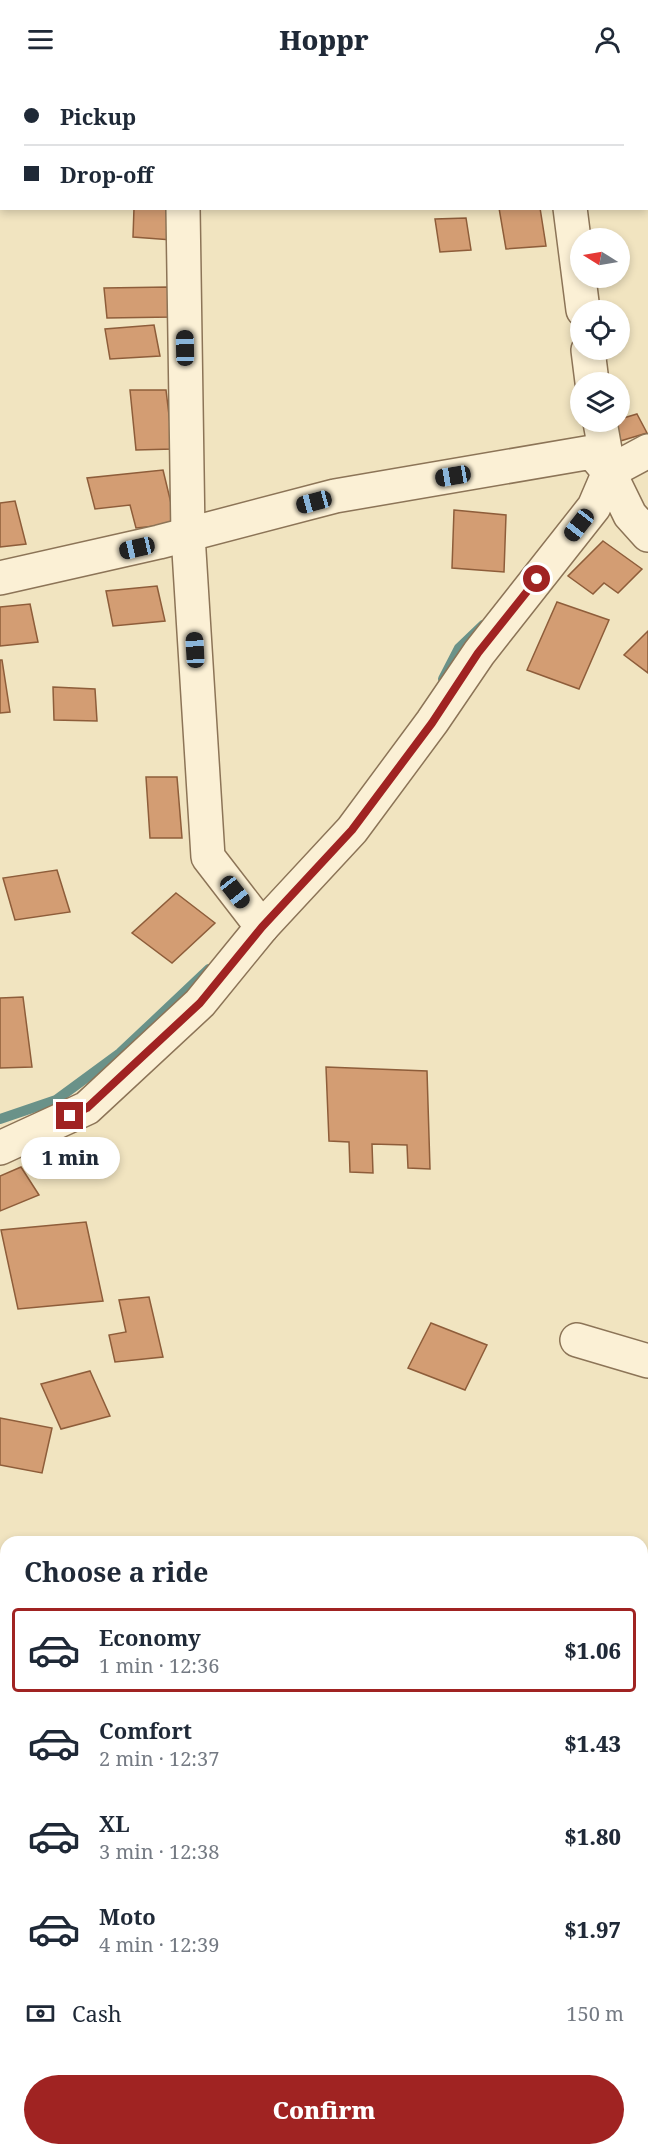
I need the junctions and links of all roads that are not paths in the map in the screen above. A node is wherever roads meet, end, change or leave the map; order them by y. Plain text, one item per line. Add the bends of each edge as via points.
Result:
1 (183, 210) edge
2 (570, 210) edge
3 (582, 300) edge
4 (602, 432) edge
5 (648, 451) edge
6 (609, 472) junction
7 (188, 535) junction
8 (648, 535) edge
9 (0, 578) edge
10 (262, 927) junction
11 (0, 1148) edge
12 (577, 1340) dead end
13 (648, 1361) edge

1 - 7 street
2 - 3 street
4 - 6 street
5 - 6 street
6 - 7 street via 592,452 335,496
6 - 8 street via 630,515
6 - 10 street via 594,507 478,653 432,723 352,830
7 - 9 street
7 - 10 street via 208,857
10 - 11 street via 200,1003 87,1108
12 - 13 street

